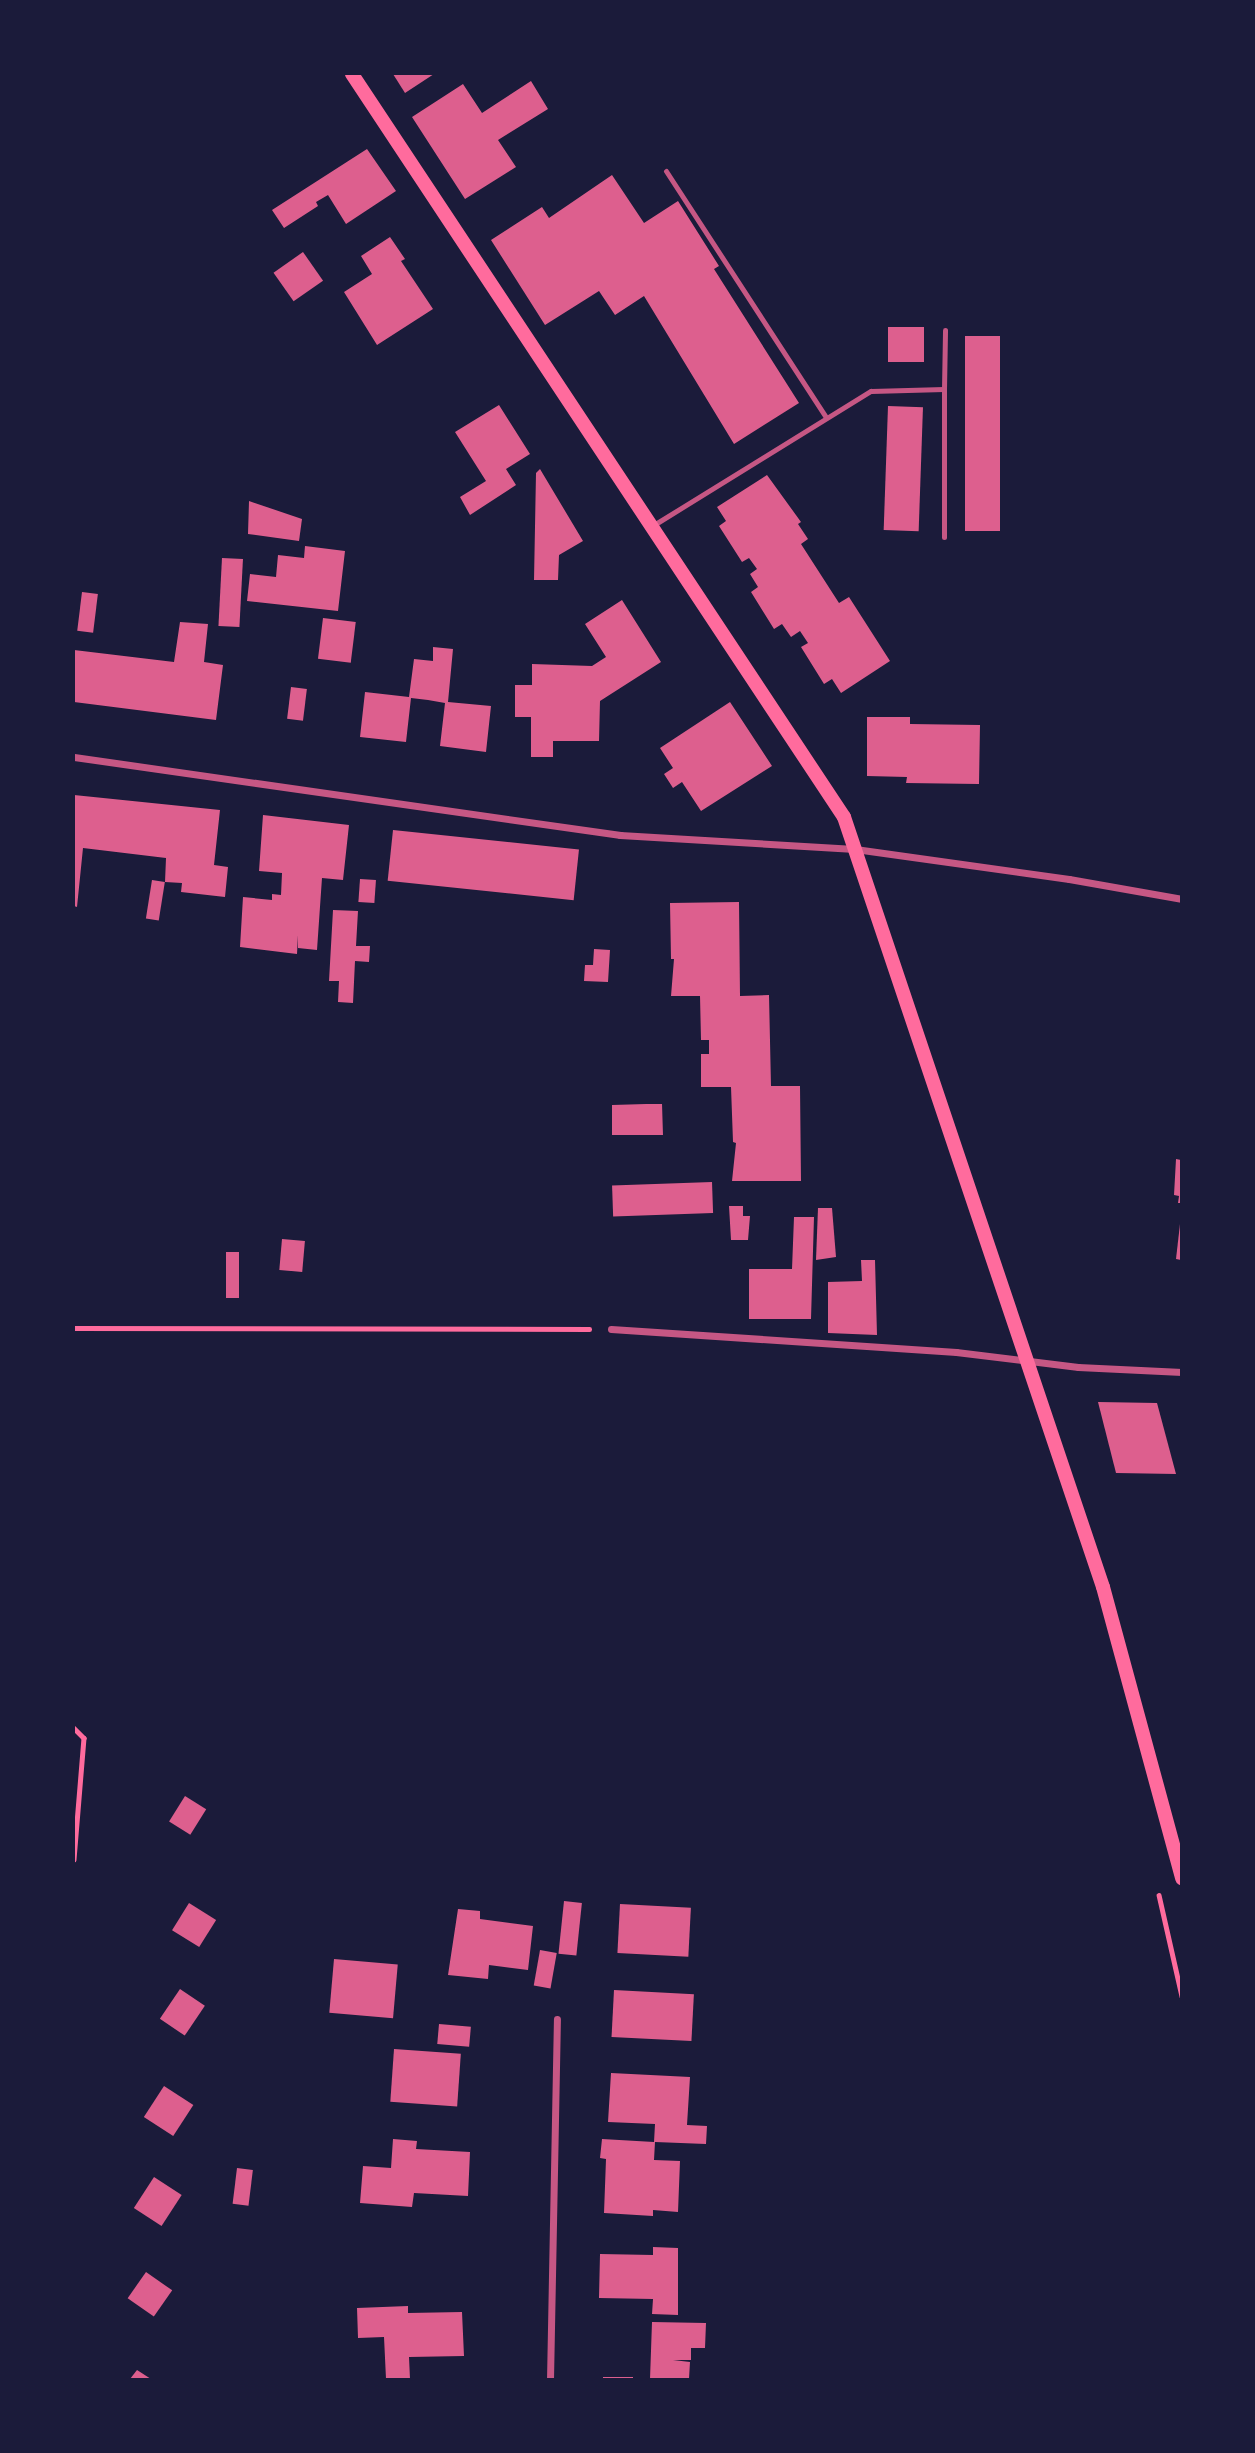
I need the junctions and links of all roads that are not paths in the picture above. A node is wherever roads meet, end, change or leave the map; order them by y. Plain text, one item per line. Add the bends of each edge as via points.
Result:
1 (352, 74) edge
2 (666, 171) dead end
3 (945, 330) dead end
4 (944, 389) junction
5 (826, 417) junction
6 (652, 526) junction
7 (944, 537) dead end
8 (74, 757) edge
9 (855, 849) junction
10 (1181, 899) edge
11 (611, 1329) road end
12 (1024, 1360) junction
13 (1181, 1372) edge
14 (1181, 1878) edge
15 (557, 2019) dead end
16 (550, 2379) edge

1 - 6 main road
2 - 5 lane
3 - 4 lane
4 - 5 lane via 871,391
4 - 7 lane
5 - 6 lane
6 - 9 main road via 844,817
8 - 9 street via 620,835
9 - 10 street
9 - 12 main road
11 - 12 street
12 - 13 street
12 - 14 main road via 1103,1587
15 - 16 street

